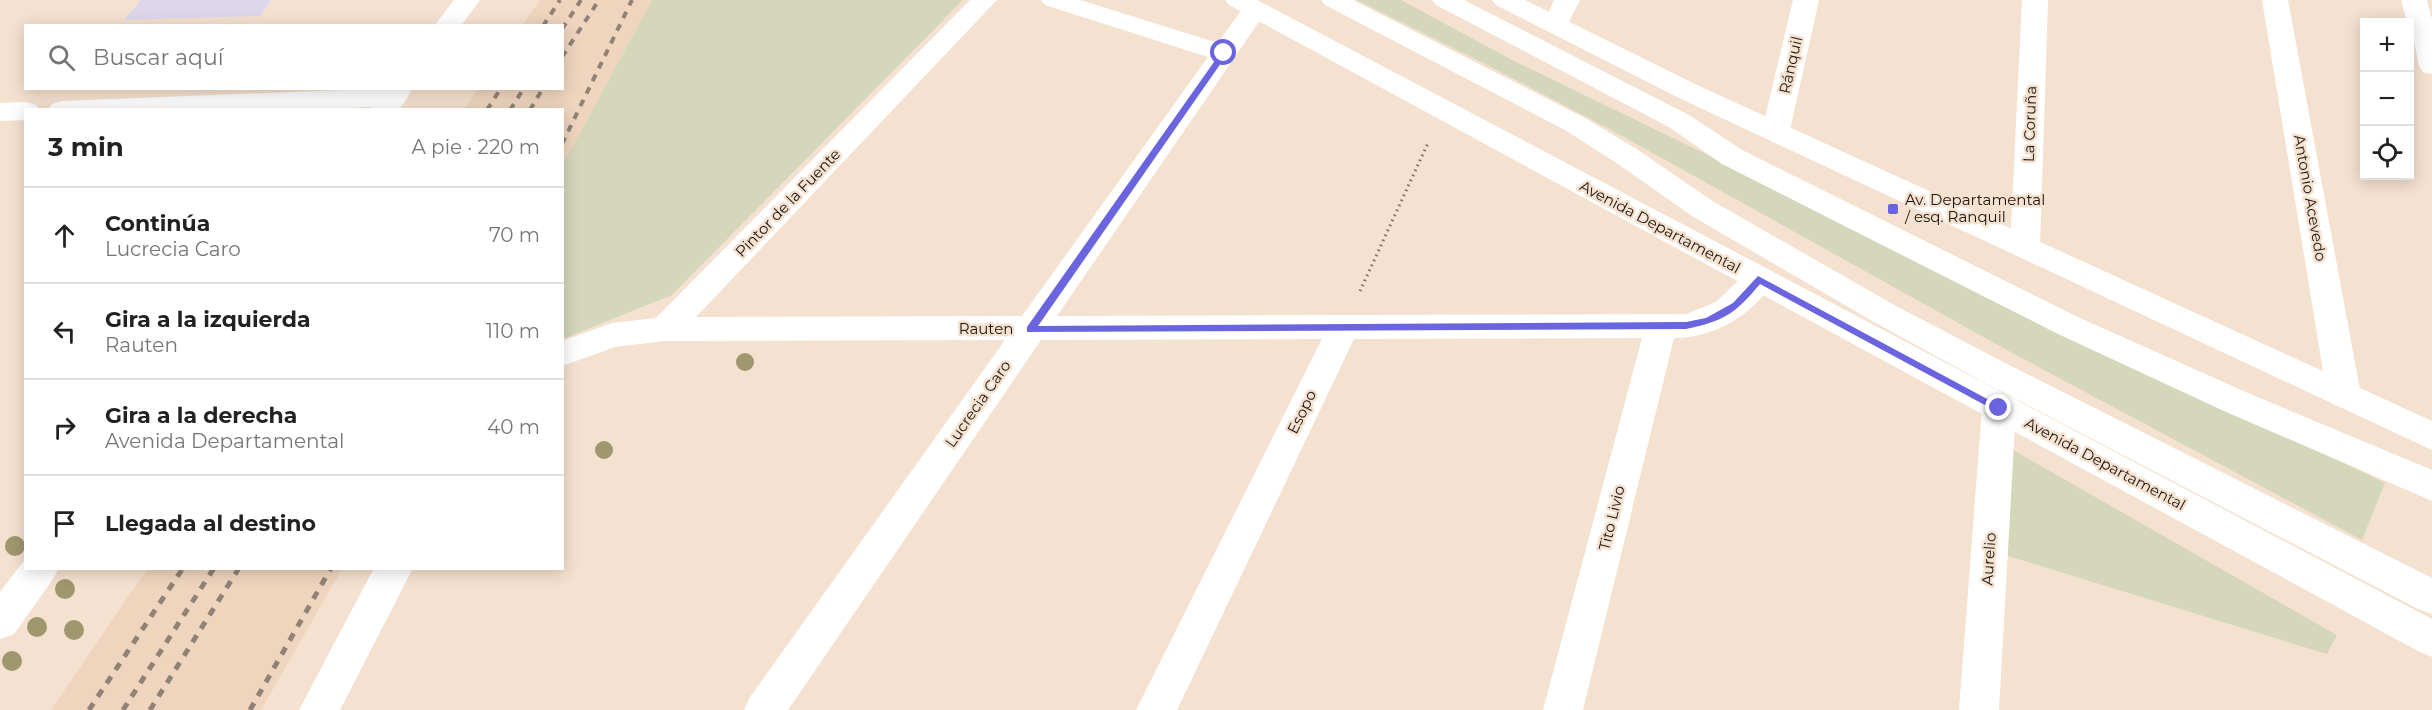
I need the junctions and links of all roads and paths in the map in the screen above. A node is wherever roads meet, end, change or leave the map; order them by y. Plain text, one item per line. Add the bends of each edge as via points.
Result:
1 (467, 0) edge
2 (984, 0) edge
3 (1054, 0) edge
4 (1334, 0) edge
5 (1444, 0) edge
6 (1505, 0) edge
7 (1806, 0) edge
8 (2035, 0) edge
9 (2276, 0) edge
10 (2414, 0) edge
11 (1246, 5) edge
12 (1562, 13) edge
13 (449, 24) edge
14 (1224, 53) junction
15 (2432, 66) edge
16 (393, 98) edge
17 (117, 108) edge
18 (24, 111) edge
19 (1443, 111) junction
20 (0, 112) edge
21 (1776, 130) junction
22 (2025, 247) junction
23 (1758, 279) junction
24 (1344, 327) junction
25 (1661, 327) junction
26 (665, 329) junction
27 (1030, 329) junction
28 (564, 353) edge
29 (2344, 395) junction
30 (1999, 408) junction
31 (2432, 436) edge
32 (2432, 486) edge
33 (38, 570) edge
34 (393, 570) edge
35 (2432, 597) edge
36 (3, 615) edge
37 (2432, 639) edge
38 (319, 710) edge
39 (764, 710) edge
40 (1156, 710) edge
41 (1563, 710) edge
42 (1979, 710) edge

1 - 13 street
2 - 26 street, Pintor de la Fuente
3 - 14 street
4 - 35 street via 1575,124 1703,209 1895,319
5 - 32 street via 1679,121 1732,157 2059,321
6 - 12 street
7 - 21 street, Ránquil
8 - 22 street, La Coruña
9 - 29 street, Antonio Acevedo
10 - 15 street
11 - 14 street, Lucrecia Caro
11 - 19 street, Avenida Departamental
12 - 21 street via 1687,91
14 - 27 street, Lucrecia Caro
16 - 17 street
18 - 20 street
19 - 23 street, Avenida Departamental
19 - 24 path
21 - 22 street
22 - 29 street
23 - 25 street, Rauten via 1737,306 1724,314 1686,326
23 - 30 street, Avenida Departamental
24 - 25 street, Rauten
24 - 27 street, Rauten
24 - 40 street, Esopo
25 - 41 street, Tito Livio
26 - 27 street, Rauten
26 - 28 street via 612,335
27 - 39 street, Lucrecia Caro
29 - 31 street
30 - 37 street, Avenida Departamental
30 - 42 street, Aurelio
33 - 36 street
34 - 38 street

